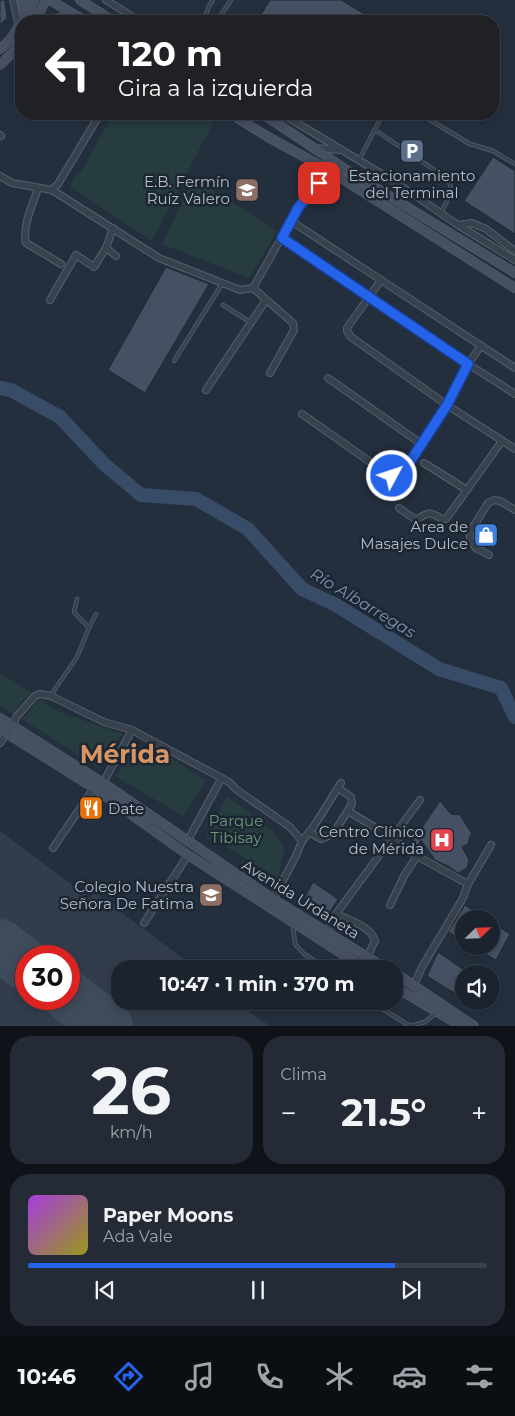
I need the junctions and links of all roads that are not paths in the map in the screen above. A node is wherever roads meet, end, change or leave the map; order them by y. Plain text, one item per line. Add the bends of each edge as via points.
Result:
1 (13, 0) edge
2 (22, 0) edge
3 (34, 0) edge
4 (46, 0) edge
5 (50, 0) edge
6 (80, 0) edge
7 (106, 0) edge
8 (213, 0) edge
9 (231, 0) edge
10 (19, 15) edge
11 (22, 15) edge
12 (26, 15) edge
13 (38, 15) edge
14 (75, 15) edge
15 (104, 15) edge
16 (130, 15) edge
17 (206, 15) edge
18 (221, 15) edge
19 (15, 32) edge
20 (0, 49) edge
21 (15, 50) edge
22 (0, 65) edge
23 (96, 120) edge
24 (241, 120) edge
25 (272, 120) edge
26 (292, 120) edge
27 (380, 120) edge
28 (430, 120) edge
29 (375, 130) junction
30 (313, 148) junction
31 (341, 150) junction
32 (359, 160) junction
33 (515, 164) edge
34 (330, 171) junction
35 (0, 176) edge
36 (38, 188) junction
37 (52, 190) junction
38 (440, 214) junction
39 (291, 221) junction
40 (458, 225) junction
41 (114, 228) junction
42 (282, 238) junction
43 (106, 248) junction
44 (515, 251) edge
45 (116, 256) dead end
46 (515, 260) edge
47 (61, 264) dead end
48 (515, 273) edge
49 (381, 280) junction
50 (222, 283) junction
51 (253, 288) junction
52 (515, 288) edge
53 (369, 297) junction
54 (50, 300) dead end
55 (266, 300) junction
56 (223, 305) dead end
57 (251, 322) junction
58 (481, 346) junction
59 (174, 361) dead end
60 (468, 364) junction
61 (515, 368) edge
62 (270, 373) dead end
63 (328, 378) dead end
64 (206, 390) dead end
65 (515, 394) edge
66 (447, 405) junction
67 (302, 414) dead end
68 (502, 441) junction
69 (420, 444) junction
70 (515, 449) edge
71 (424, 463) dead end
72 (467, 490) junction
73 (399, 508) dead end
74 (515, 510) edge
75 (489, 555) dead end
76 (77, 599) dead end
77 (96, 614) dead end
78 (89, 628) junction
79 (51, 696) junction
80 (0, 718) edge
81 (6, 730) edge
82 (132, 730) junction
83 (0, 743) edge
84 (221, 779) junction
85 (103, 783) junction
86 (94, 788) junction
87 (420, 800) dead end
88 (348, 811) junction
89 (376, 828) dead end
90 (309, 832) junction
91 (392, 838) junction
92 (302, 841) junction
93 (187, 842) junction
94 (490, 845) dead end
95 (53, 848) dead end
96 (188, 855) junction
97 (417, 856) junction
98 (468, 884) junction
99 (273, 899) junction
100 (390, 904) dead end
101 (336, 914) junction
102 (293, 921) junction
103 (144, 923) dead end
104 (327, 932) junction
105 (367, 957) junction
106 (313, 960) edge
107 (352, 960) edge
108 (372, 960) edge
109 (403, 978) edge
110 (414, 985) junction
111 (403, 992) edge
112 (385, 1010) edge
113 (437, 1012) junction
114 (461, 1026) edge
115 (474, 1026) edge

1 - 10 street
2 - 11 street
3 - 12 street
4 - 13 street
5 - 14 street
6 - 15 street
7 - 16 street
8 - 17 lane
9 - 18 lane
19 - 20 street
21 - 22 street
23 - 37 street
24 - 34 street
25 - 30 street
26 - 31 street
27 - 29 lane
28 - 33 lane via 470,144 494,150
29 - 32 lane
29 - 38 lane via 451,182 452,191
30 - 31 street
30 - 48 street
31 - 32 street
32 - 38 street
34 - 39 street
34 - 52 street
35 - 36 street via 12,183
36 - 37 street
36 - 47 street via 26,225 26,242
37 - 41 street
38 - 40 street
39 - 42 street
39 - 49 street
40 - 44 street via 472,223 486,229
40 - 46 street
41 - 43 street
41 - 50 street via 158,258
42 - 51 street
42 - 53 street
43 - 45 street
43 - 54 street via 94,267 76,255
49 - 53 street
49 - 58 street
50 - 51 street via 240,290
50 - 59 lane
51 - 55 street
53 - 60 street
53 - 66 street via 349,325 349,335
55 - 57 street
55 - 62 street via 295,327
56 - 57 lane
57 - 64 street
58 - 60 street
58 - 61 street
60 - 65 street
60 - 66 street
63 - 69 street
66 - 68 street
66 - 69 street
67 - 69 street via 395,477 402,474
68 - 70 street
68 - 72 street
71 - 72 street
72 - 73 street via 444,520 432,512 416,520
74 - 75 street via 494,500 488,503 470,532 470,540 476,548
76 - 78 lane via 74,612
77 - 78 lane
78 - 79 lane via 77,656
79 - 81 street via 35,696
79 - 82 street via 104,722
80 - 81 street, Avenida Urdaneta
81 - 83 street
81 - 85 street, Avenida Urdaneta
81 - 86 street, Avenida Urdaneta
82 - 84 street
82 - 85 street
84 - 92 street via 290,827
84 - 93 street
85 - 93 street, Avenida Urdaneta
86 - 95 street
86 - 96 street, Avenida Urdaneta
87 - 91 street
88 - 89 street
88 - 90 street via 329,837 321,839
88 - 90 street via 352,800 340,785
90 - 92 street
91 - 97 street
91 - 101 street
92 - 99 street
93 - 99 street, Avenida Urdaneta
94 - 98 street
96 - 102 street, Avenida Urdaneta
96 - 103 street
97 - 98 street
97 - 100 street
98 - 110 street
99 - 104 street, Avenida Urdaneta
101 - 104 street
101 - 105 street via 374,935 375,941
102 - 106 lane via 295,944
102 - 107 street, Avenida Urdaneta
104 - 105 street, Avenida Urdaneta
105 - 108 street, Avenida Urdaneta
109 - 110 street
110 - 115 street
111 - 113 street
112 - 113 lane via 410,1026 425,1022
113 - 114 street

